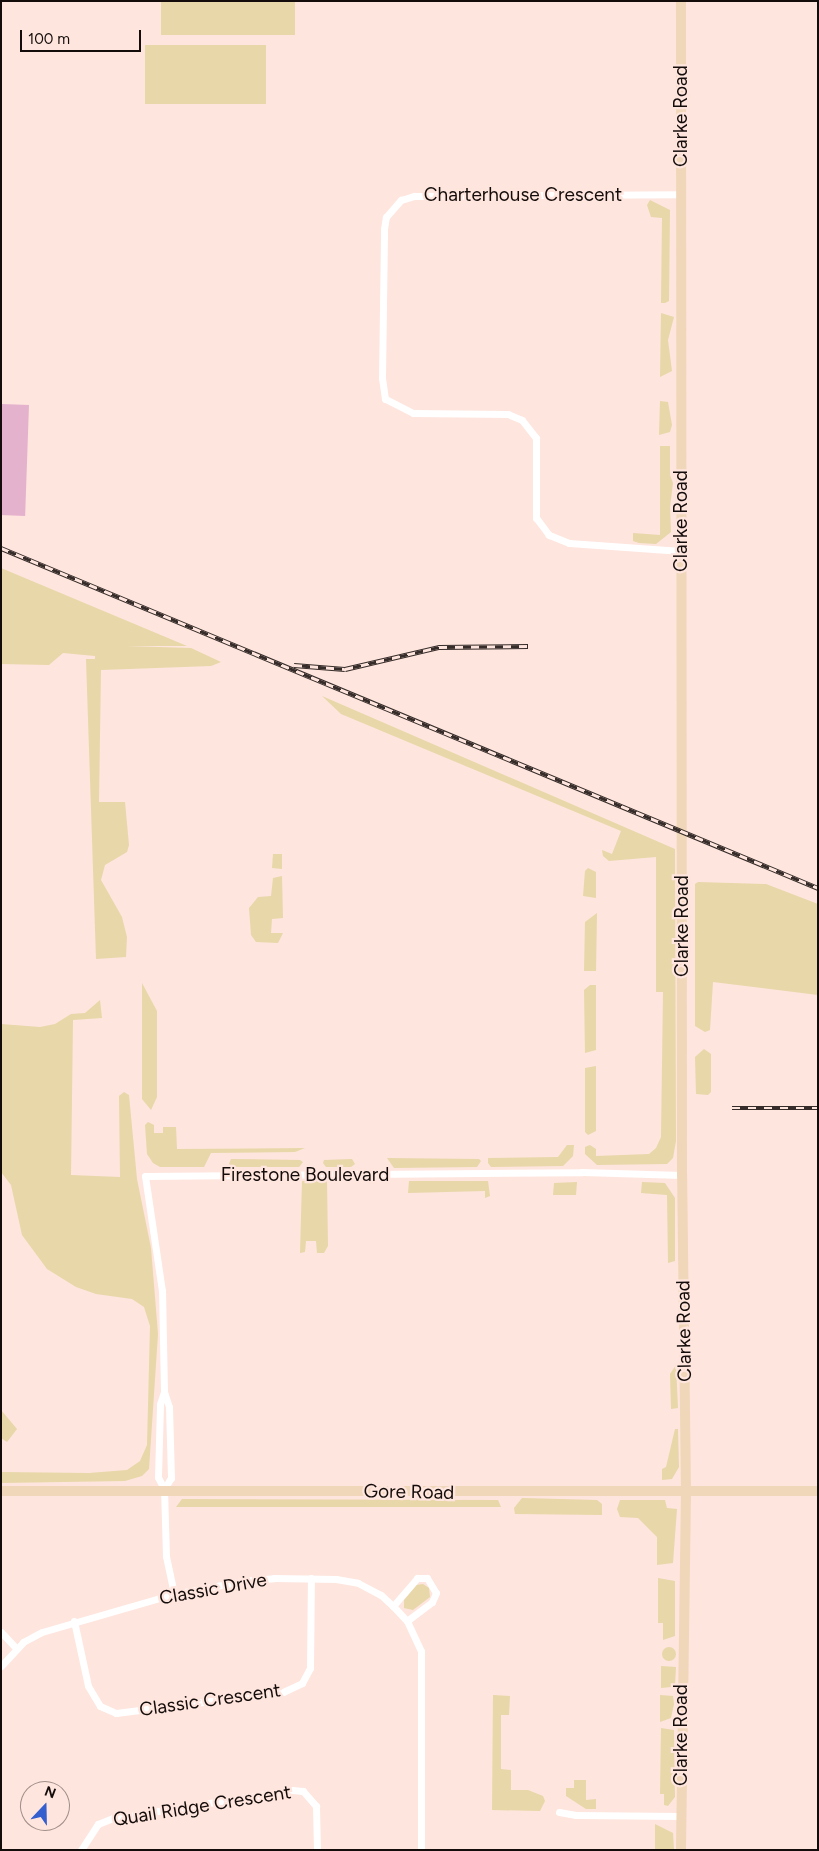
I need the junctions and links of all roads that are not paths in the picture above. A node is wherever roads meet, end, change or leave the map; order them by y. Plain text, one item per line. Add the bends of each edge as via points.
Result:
1 (682, 1) edge
2 (681, 194) junction
3 (681, 551) junction
4 (682, 1175) junction
5 (164, 1392) junction
6 (164, 1489) junction
7 (1, 1491) edge
8 (818, 1492) edge
9 (686, 1493) junction
10 (311, 1578) junction
11 (174, 1594) junction
12 (393, 1606) junction
13 (74, 1621) junction
14 (407, 1621) junction
15 (1, 1632) edge
16 (16, 1648) junction
17 (1, 1666) edge
18 (559, 1812) dead end
19 (681, 1816) junction
20 (81, 1850) edge
21 (317, 1850) edge
22 (421, 1850) edge
23 (681, 1850) edge

1 - 2 main road, Clarke Road
2 - 3 main road, Clarke Road
2 - 3 street, Charterhouse Crescent via 414,196 402,200 386,217 384,229 382,378 385,399 413,414 508,414 522,420 536,438 536,518 549,535 568,543
3 - 4 main road, Clarke Road
4 - 5 street, Firestone Boulevard via 577,1172 145,1176 162,1291
4 - 9 main road, Clarke Road
5 - 6 street, Firestone Boulevard via 160,1404 158,1477
5 - 6 street, Firestone Boulevard via 169,1407 171,1478
6 - 7 main road, Gore Road
6 - 9 main road, Gore Road
6 - 11 street, Firestone Boulevard via 166,1556
8 - 9 main road, Gore Road
9 - 19 main road, Clarke Road
10 - 11 street, Classic Drive via 242,1581
10 - 12 street, Classic Drive via 358,1583 380,1594
10 - 13 street, Classic Crescent via 310,1668 302,1683 283,1692 116,1714 100,1706 88,1686
11 - 13 street, Classic Drive
12 - 14 street, Classic Drive
12 - 14 street via 417,1578 427,1578 436,1593 432,1602
13 - 16 street, Classic Drive via 42,1632
14 - 22 street, Classic Drive via 421,1651
15 - 16 street
16 - 17 street, Classic Drive
18 - 19 street via 576,1816
19 - 23 main road, Clarke Road
20 - 21 street, Quail Ridge Crescent via 98,1824 113,1818 292,1790 303,1791 316,1806

